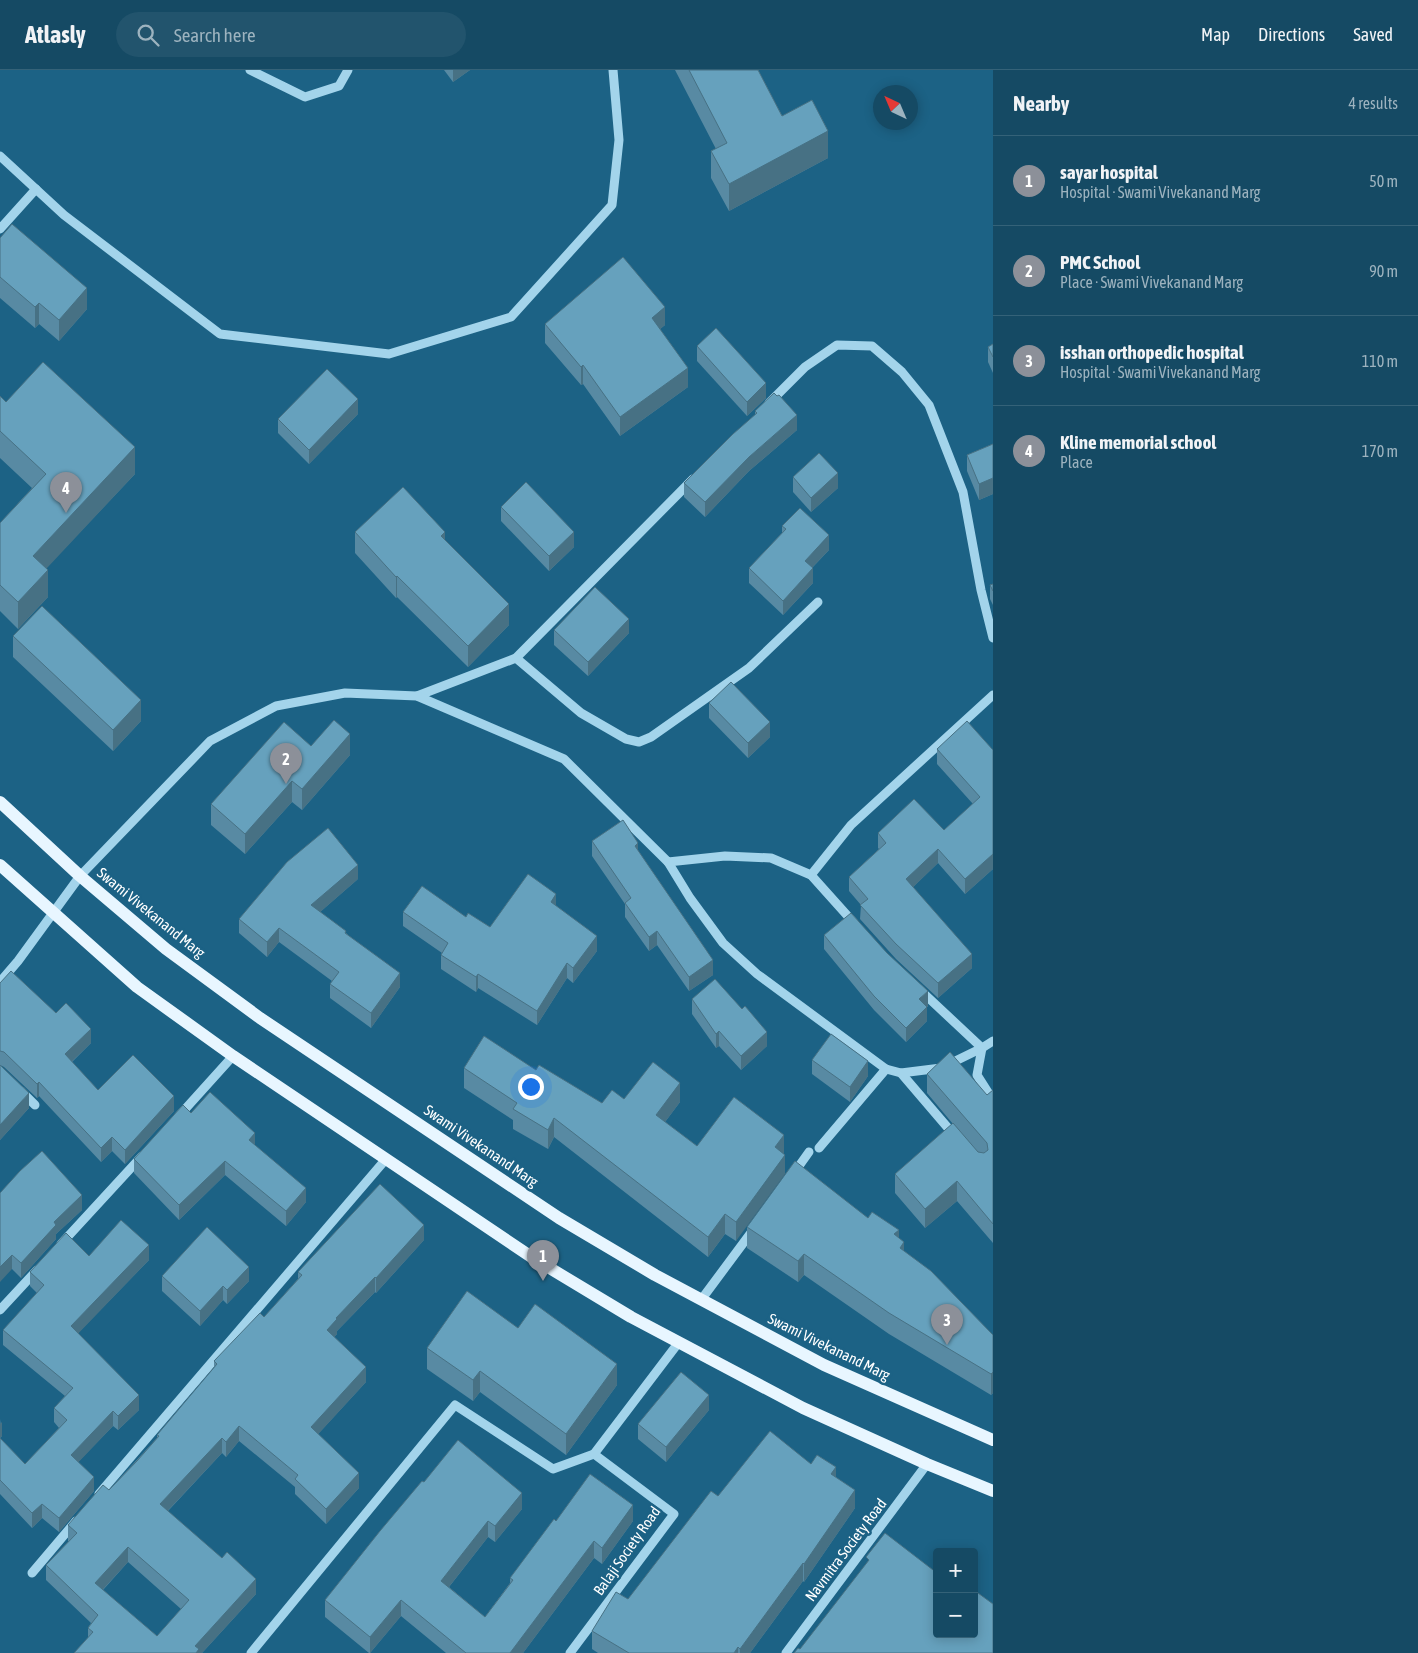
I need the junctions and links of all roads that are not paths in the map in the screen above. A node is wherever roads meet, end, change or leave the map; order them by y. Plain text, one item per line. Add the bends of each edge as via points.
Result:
1 (250, 70) edge
2 (348, 70) edge
3 (613, 70) edge
4 (0, 156) edge
5 (36, 189) junction
6 (0, 229) edge
7 (763, 409) edge
8 (701, 472) edge
9 (818, 602) dead end
10 (993, 638) edge
11 (516, 658) junction
12 (993, 695) edge
13 (417, 696) junction
14 (0, 802) edge
15 (668, 862) junction
16 (0, 865) edge
17 (810, 875) junction
18 (80, 876) junction
19 (53, 914) junction
20 (858, 927) edge
21 (0, 982) edge
22 (913, 983) edge
23 (993, 1040) edge
24 (982, 1048) junction
25 (233, 1056) junction
26 (886, 1069) junction
27 (901, 1073) junction
28 (14, 1085) edge
29 (993, 1100) edge
30 (35, 1105) dead end
31 (170, 1124) edge
32 (151, 1146) edge
33 (963, 1146) edge
34 (819, 1148) dead end
35 (809, 1152) dead end
36 (386, 1159) junction
37 (786, 1183) edge
38 (758, 1222) edge
39 (701, 1300) junction
40 (0, 1310) edge
41 (679, 1342) junction
42 (993, 1440) edge
43 (594, 1454) junction
44 (927, 1464) junction
45 (993, 1491) edge
46 (90, 1505) edge
47 (83, 1512) edge
48 (32, 1572) dead end
49 (251, 1653) edge
50 (570, 1653) edge
51 (786, 1653) edge

1 - 2 street via 305,97 339,86
3 - 5 street via 619,140 612,206 511,316 389,354 220,334
4 - 5 street
5 - 6 street
7 - 10 street via 804,367 837,346 872,346 902,372 929,406 963,492
8 - 11 street
9 - 11 street via 749,668 651,737 639,742 626,739 581,713
11 - 13 street
12 - 17 street via 851,825
13 - 15 street via 564,759
13 - 18 street via 345,693 276,706 210,741
14 - 18 main road, Swami Vivekanand Marg
15 - 17 street via 725,856 771,858
15 - 26 street via 723,944 757,974
16 - 19 main road
17 - 20 street
18 - 19 street
18 - 39 main road, Swami Vivekanand Marg via 166,949 260,1018 559,1218
19 - 21 street
19 - 25 main road via 137,987
22 - 24 street
23 - 24 street
24 - 27 street via 941,1068
24 - 29 street via 977,1075
25 - 31 street
25 - 36 main road
26 - 27 street
26 - 34 street
27 - 33 street
28 - 30 street
32 - 40 street
35 - 37 street
36 - 41 main road via 533,1258
36 - 46 street
38 - 39 street
39 - 42 main road, Swami Vivekanand Marg via 824,1365
41 - 43 street
41 - 44 main road via 804,1408
43 - 49 street via 552,1469 455,1405
43 - 50 street, Balaji Society Road via 674,1514
44 - 45 main road
44 - 51 street, Navmitra Society Road
47 - 48 street

